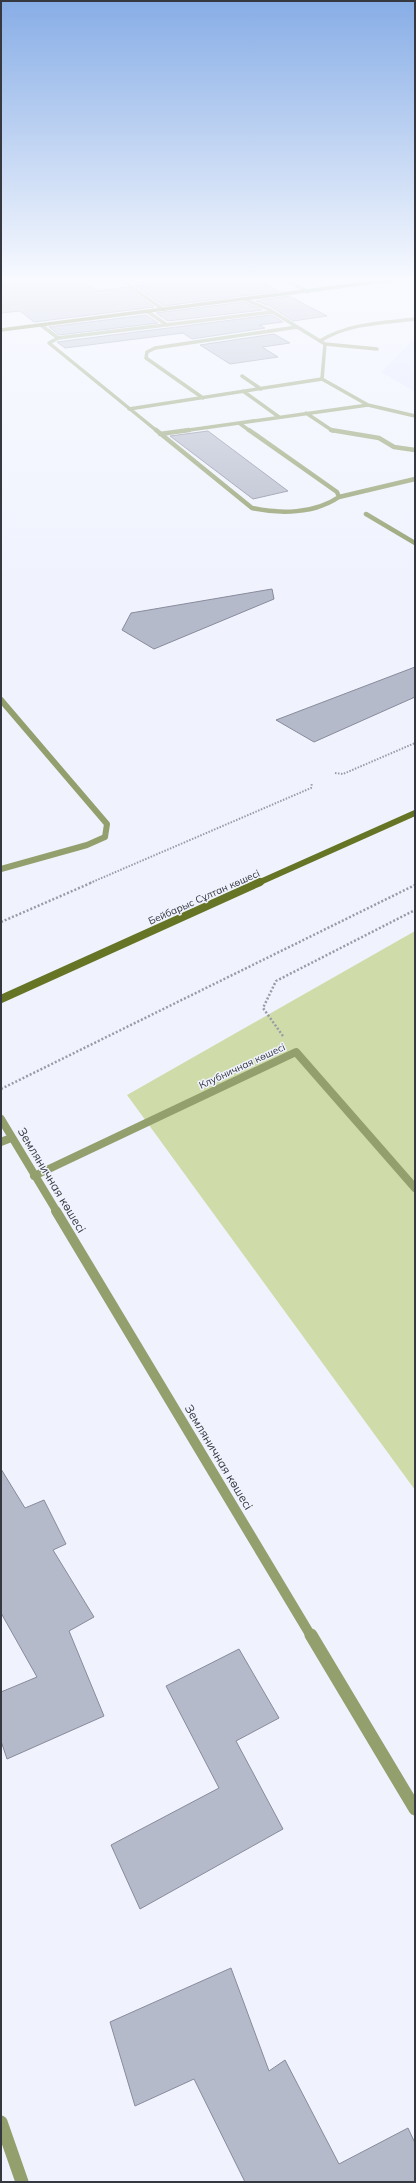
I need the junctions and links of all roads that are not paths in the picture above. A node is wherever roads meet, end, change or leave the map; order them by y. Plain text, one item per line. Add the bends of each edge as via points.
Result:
1 (92, 379) edge
2 (176, 379) edge
3 (246, 379) edge
4 (322, 380) joint
5 (261, 389) junction
6 (243, 392) junction
7 (203, 398) junction
8 (368, 405) junction
9 (129, 409) junction
10 (306, 413) junction
11 (415, 416) edge
12 (279, 417) junction
13 (239, 423) junction
14 (160, 434) junction
15 (415, 450) edge
16 (415, 479) edge
17 (340, 497) junction
18 (366, 514) dead end
19 (415, 543) edge
20 (1, 700) edge
21 (415, 813) edge
22 (1, 869) edge
23 (1, 999) edge
24 (1, 1119) edge
25 (11, 1138) junction
26 (1, 1142) edge
27 (34, 1176) junction
28 (415, 1188) edge
29 (415, 1809) edge
30 (1, 2122) edge
31 (22, 2182) edge

1 - 9 street
2 - 7 street
3 - 5 street
4 - 5 street
4 - 8 street
5 - 6 street
6 - 7 street
6 - 12 street
7 - 9 street
8 - 10 street
8 - 11 street
9 - 14 street
10 - 12 street
10 - 15 street via 333,431 379,438 394,447
12 - 13 street
13 - 14 street
13 - 17 street via 337,492
14 - 17 street via 252,508 269,512 293,512 334,502
16 - 17 street
18 - 19 street
20 - 22 street via 107,824 105,837 87,845
21 - 23 street, Бейбарыс Сұлтан көшесі
24 - 25 street, Земляничная көшесі
25 - 26 street
25 - 27 street, Земляничная көшесі
27 - 28 street, Клубничная көшесі via 296,1052
27 - 29 street, Земляничная көшесі
30 - 31 street

